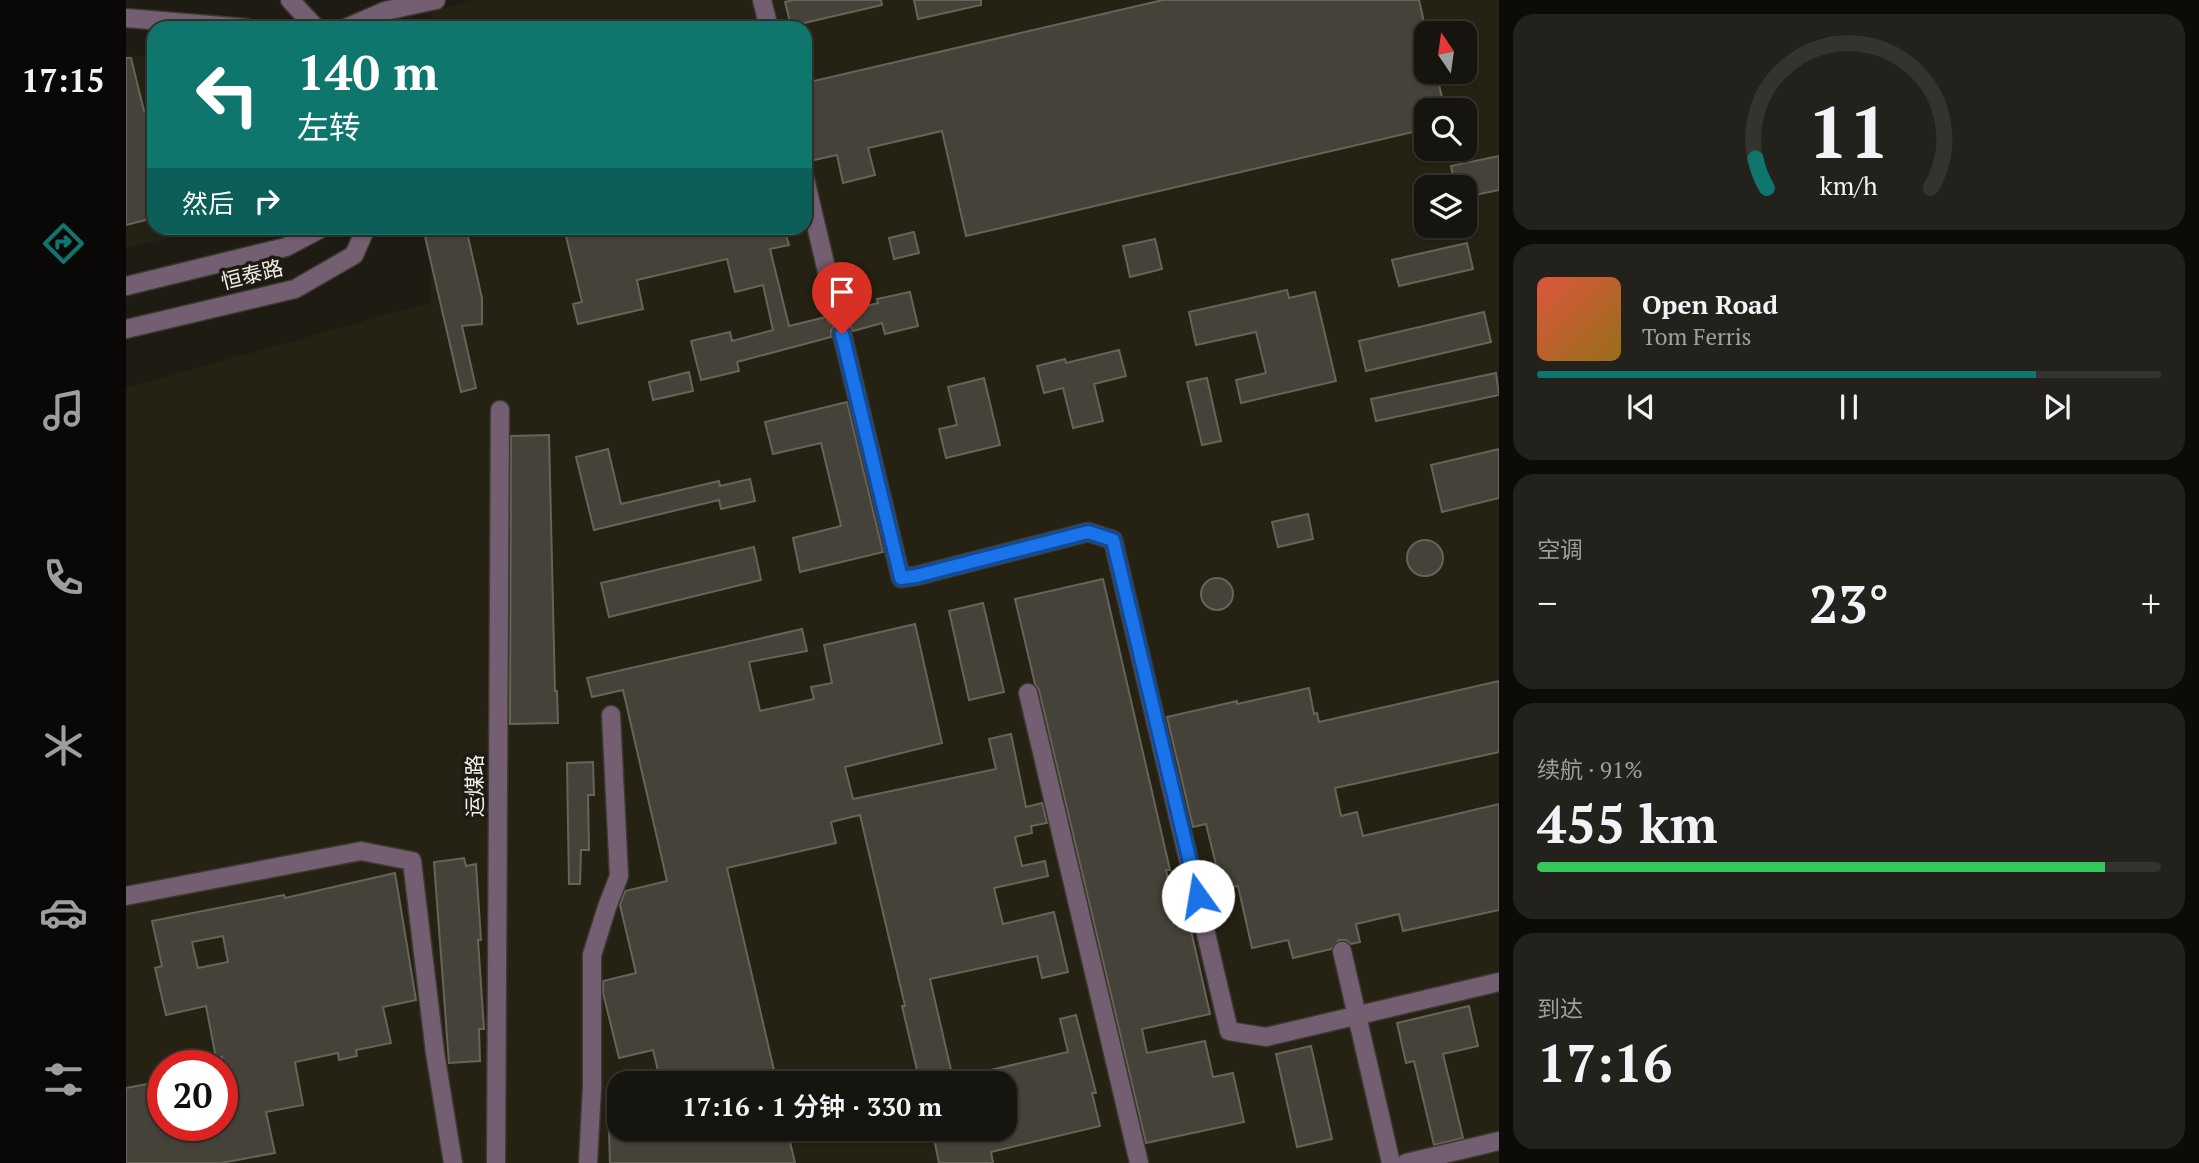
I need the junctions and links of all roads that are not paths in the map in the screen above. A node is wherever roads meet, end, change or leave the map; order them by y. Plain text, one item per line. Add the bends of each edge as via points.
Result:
1 (290, 0) edge
2 (436, 0) edge
3 (762, 0) edge
4 (126, 18) edge
5 (162, 21) edge
6 (310, 21) edge
7 (362, 21) edge
8 (767, 21) edge
9 (812, 209) edge
10 (308, 235) edge
11 (363, 235) edge
12 (126, 286) edge
13 (837, 314) dead end
14 (126, 329) edge
15 (842, 334) dead end
16 (500, 410) dead end
17 (1028, 694) dead end
18 (611, 715) dead end
19 (126, 896) edge
20 (1342, 951) dead end
21 (1499, 982) edge
22 (1357, 1016) junction
23 (1499, 1142) edge
24 (453, 1163) edge
25 (496, 1163) edge
26 (588, 1163) edge
27 (1139, 1163) edge
28 (1391, 1163) edge
29 (1406, 1163) edge

1 - 6 street
2 - 7 street
3 - 8 street
4 - 5 street
9 - 13 street
10 - 12 street, 恒泰路 via 286,247
11 - 14 street, 恒泰路 via 354,255 295,289
15 - 22 street via 901,578 1088,532 1113,540 1229,1031 1266,1037
16 - 25 street, 运煤路
17 - 27 street
18 - 26 street via 620,876 592,955
19 - 24 street via 361,851 412,860
20 - 22 street
21 - 22 street
22 - 28 street
23 - 29 street

